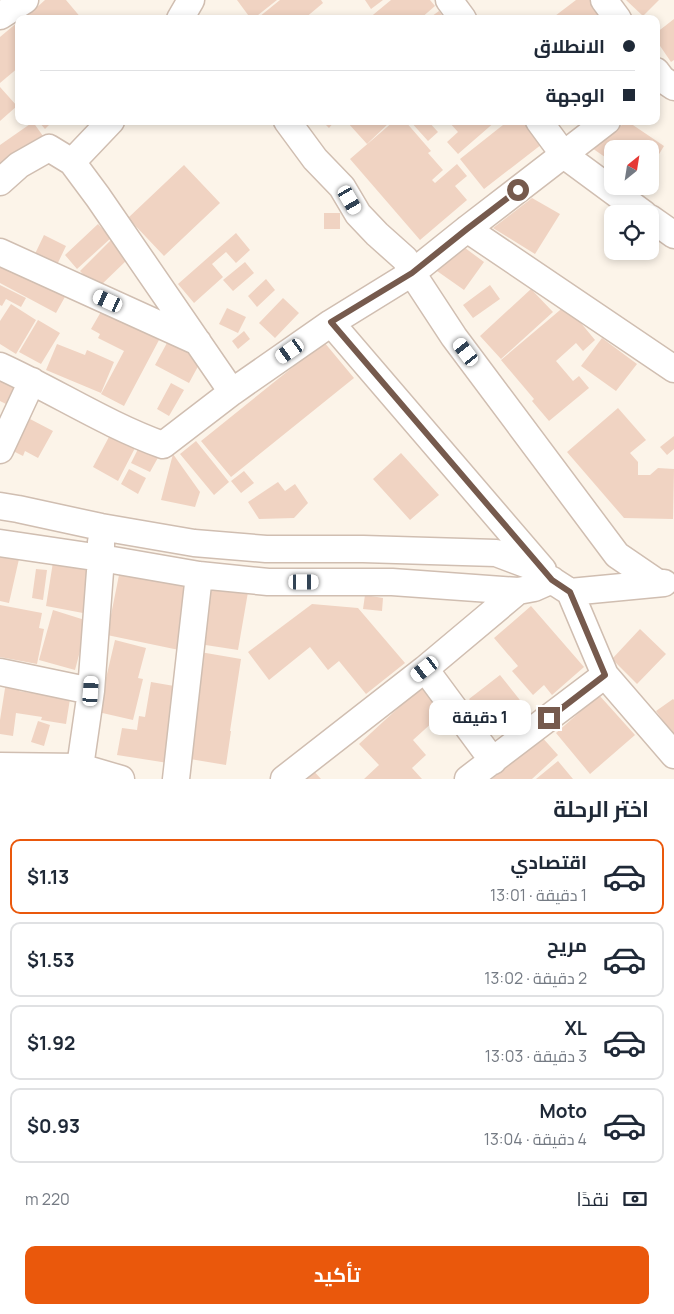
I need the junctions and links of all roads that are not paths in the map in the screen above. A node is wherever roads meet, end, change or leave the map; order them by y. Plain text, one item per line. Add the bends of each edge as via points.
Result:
1 (25, 0) edge
2 (192, 0) edge
3 (449, 0) edge
4 (604, 0) edge
5 (183, 15) edge
6 (201, 15) edge
7 (460, 15) edge
8 (615, 15) edge
9 (0, 16) edge
10 (107, 125) edge
11 (290, 125) edge
12 (542, 125) edge
13 (602, 125) edge
14 (564, 155) junction
15 (72, 162) junction
16 (0, 182) edge
17 (632, 205) edge
18 (659, 225) edge
19 (467, 229) junction
20 (674, 236) edge
21 (0, 252) edge
22 (412, 273) junction
23 (331, 322) junction
24 (199, 342) junction
25 (0, 366) edge
26 (674, 369) edge
27 (32, 381) junction
28 (232, 392) junction
29 (0, 450) edge
30 (0, 506) edge
31 (101, 527) junction
32 (0, 543) edge
33 (101, 558) junction
34 (199, 575) junction
35 (666, 582) edge
36 (561, 586) junction
37 (518, 591) junction
38 (425, 669) junction
39 (0, 672) edge
40 (605, 675) junction
41 (91, 691) junction
42 (674, 755) edge
43 (492, 761) junction
44 (0, 767) edge
45 (80, 767) junction
46 (6, 779) edge
47 (122, 779) edge
48 (176, 779) edge
49 (284, 779) edge
50 (468, 779) edge

1 - 9 street
2 - 5 street
2 - 6 street
3 - 7 street
4 - 8 street
10 - 15 street
11 - 22 street via 315,159 342,186 358,214 405,259
12 - 14 street
13 - 14 street
14 - 17 street
14 - 19 street
15 - 16 street via 49,148 20,165
15 - 24 street
18 - 20 street
19 - 22 street
19 - 26 street
21 - 24 street
22 - 23 street
22 - 35 street via 454,337 617,555
23 - 28 street
23 - 36 street
24 - 28 street
25 - 27 street
27 - 28 street via 136,435 163,445
27 - 29 street
30 - 31 street
31 - 33 street
31 - 36 street via 194,543 266,549 496,553 528,565
32 - 33 street
33 - 34 street
33 - 41 street
34 - 37 street via 268,582 392,582
34 - 48 street
35 - 36 street
36 - 37 street
36 - 40 street
37 - 38 street
38 - 43 street
38 - 49 street
39 - 41 street
40 - 42 street
40 - 43 street
41 - 45 street
43 - 50 street
44 - 45 street
44 - 46 street
45 - 47 street

